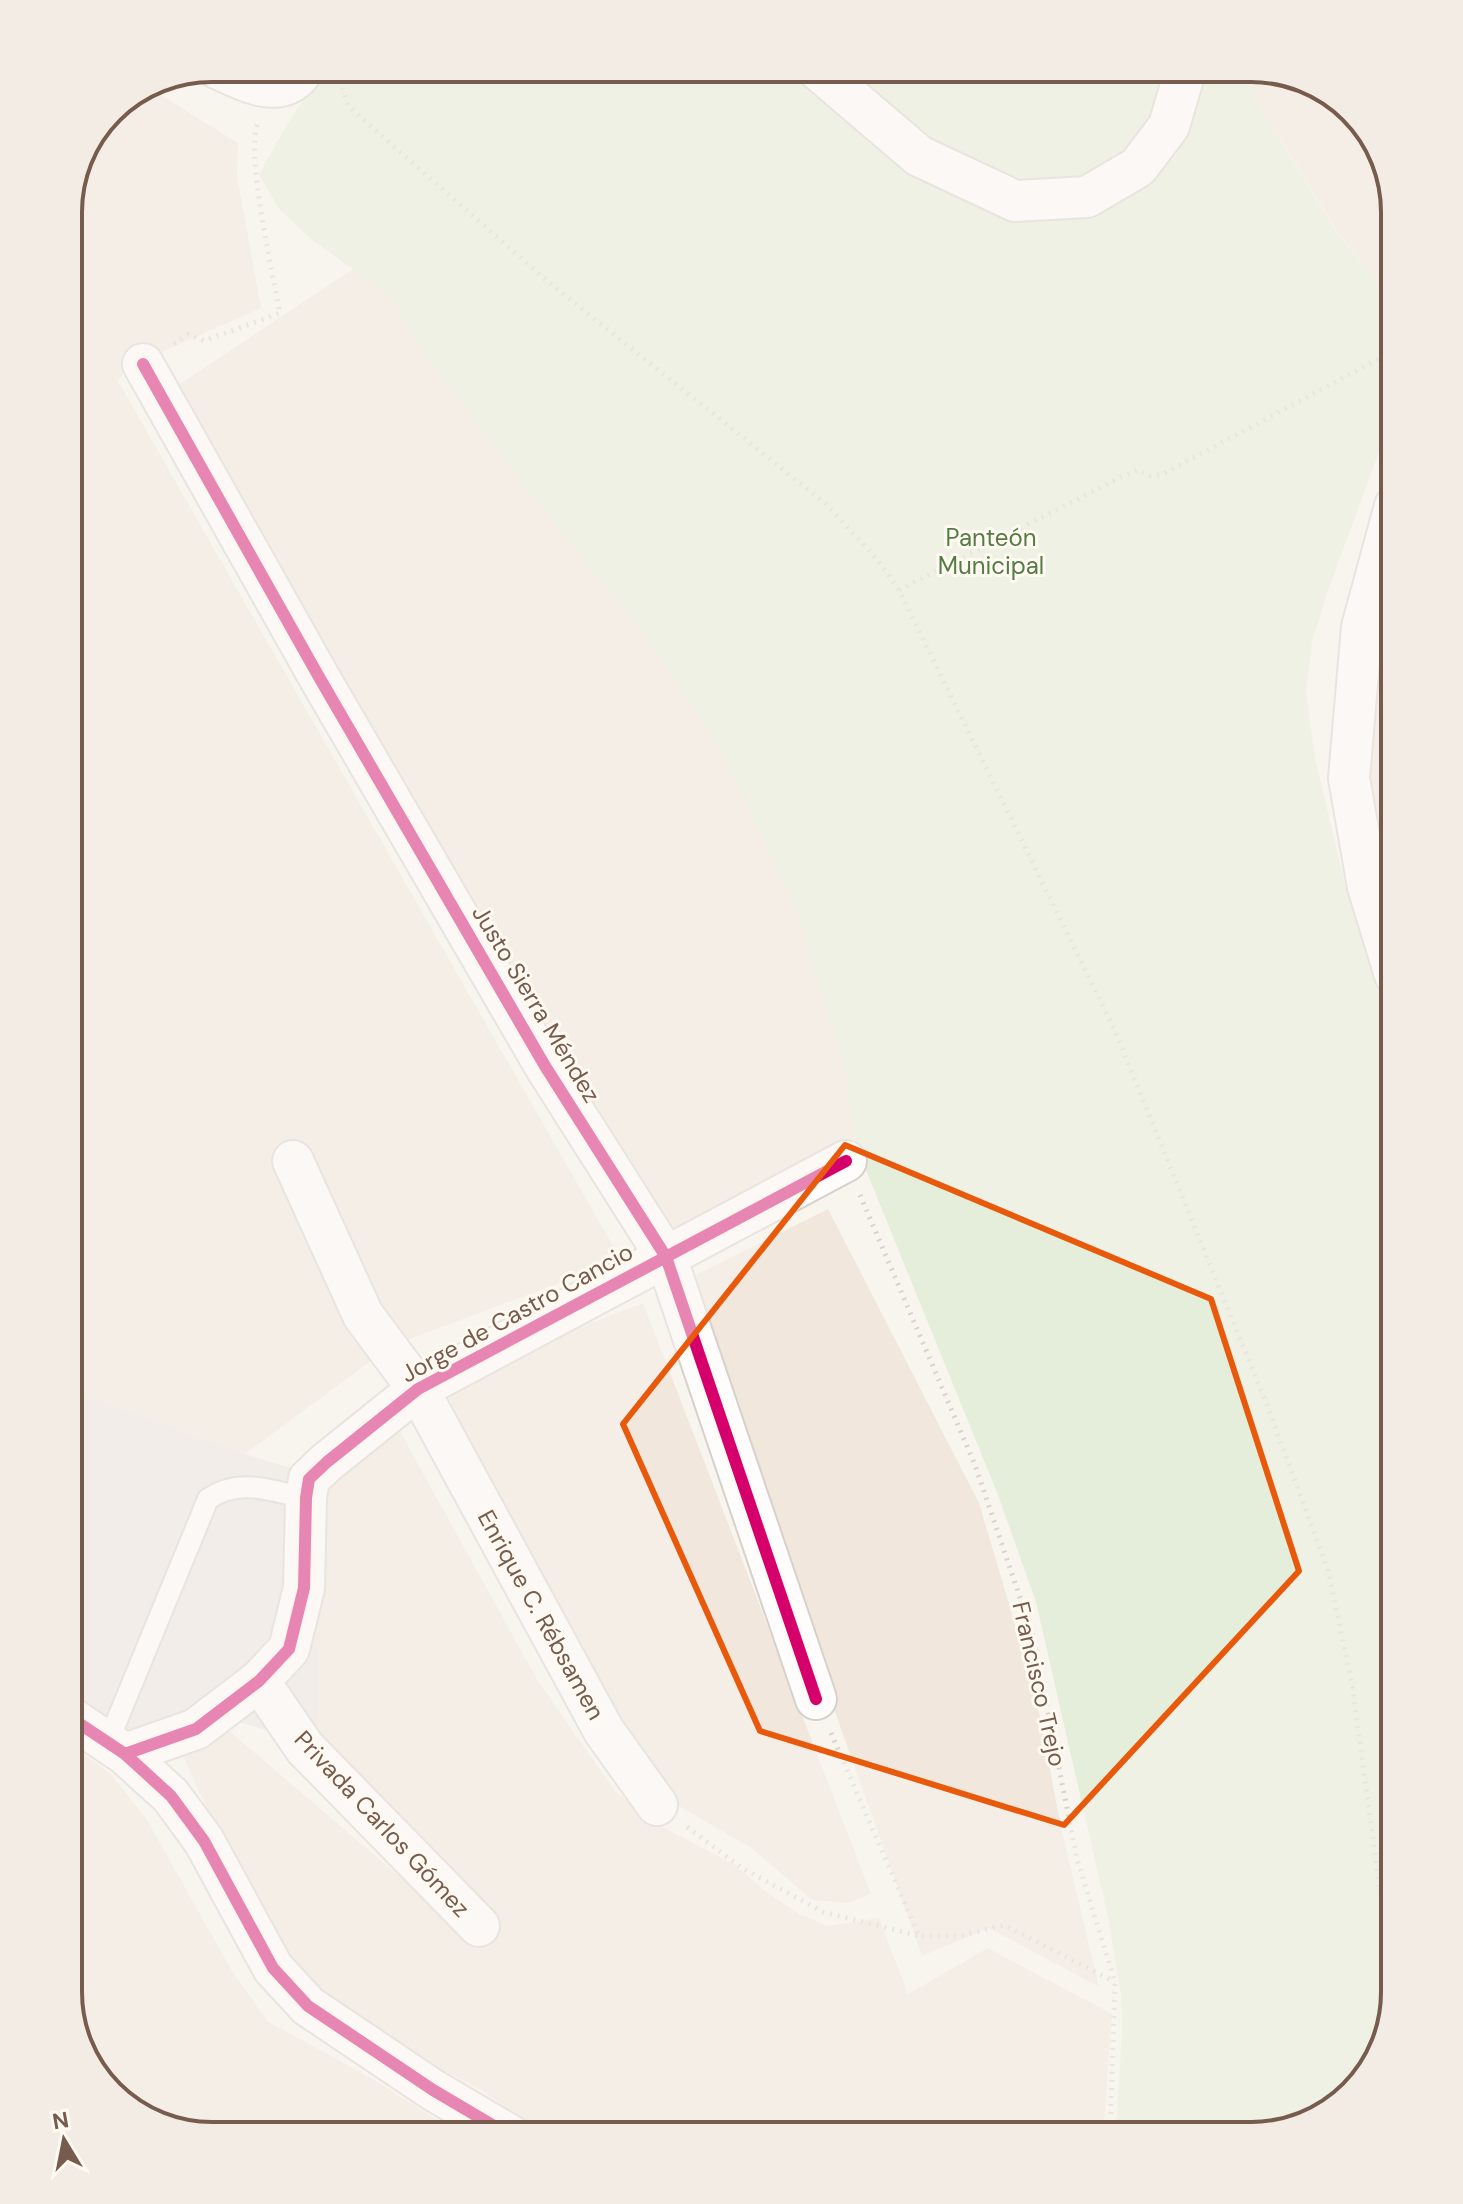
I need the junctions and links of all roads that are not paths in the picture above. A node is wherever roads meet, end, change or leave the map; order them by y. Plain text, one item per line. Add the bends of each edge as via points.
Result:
1 (832, 82) edge
2 (1182, 82) edge
3 (143, 364) road end
4 (1381, 557) edge
5 (1381, 929) edge
6 (293, 1161) dead end
7 (846, 1161) road end
8 (666, 1257) junction
9 (418, 1389) junction
10 (307, 1488) junction
11 (259, 1681) junction
12 (816, 1699) road end
13 (82, 1725) edge
14 (116, 1748) junction
15 (657, 1805) road end
16 (479, 1926) dead end
17 (487, 2122) edge

1 - 2 street via 919,156 1015,201 1087,197 1138,167 1169,126
3 - 8 street, Justo Sierra Méndez via 545,1066
4 - 5 street via 1362,627 1349,778
6 - 9 street, Enrique C. Rébsamen via 363,1315
7 - 8 street, Jorge de Castro Cancio
8 - 9 street, Jorge de Castro Cancio
8 - 12 street, Justo Sierra Méndez
9 - 10 street, Jorge de Castro Cancio via 327,1462
9 - 15 street, Enrique C. Rébsamen via 604,1731
10 - 11 street via 304,1588 289,1649
10 - 14 lane via 244,1485 222,1489 208,1499
11 - 14 street via 196,1729
11 - 16 street, Privada Carlos Gómez via 305,1748
13 - 14 street
14 - 17 street via 180,1807 273,1968 308,2006

